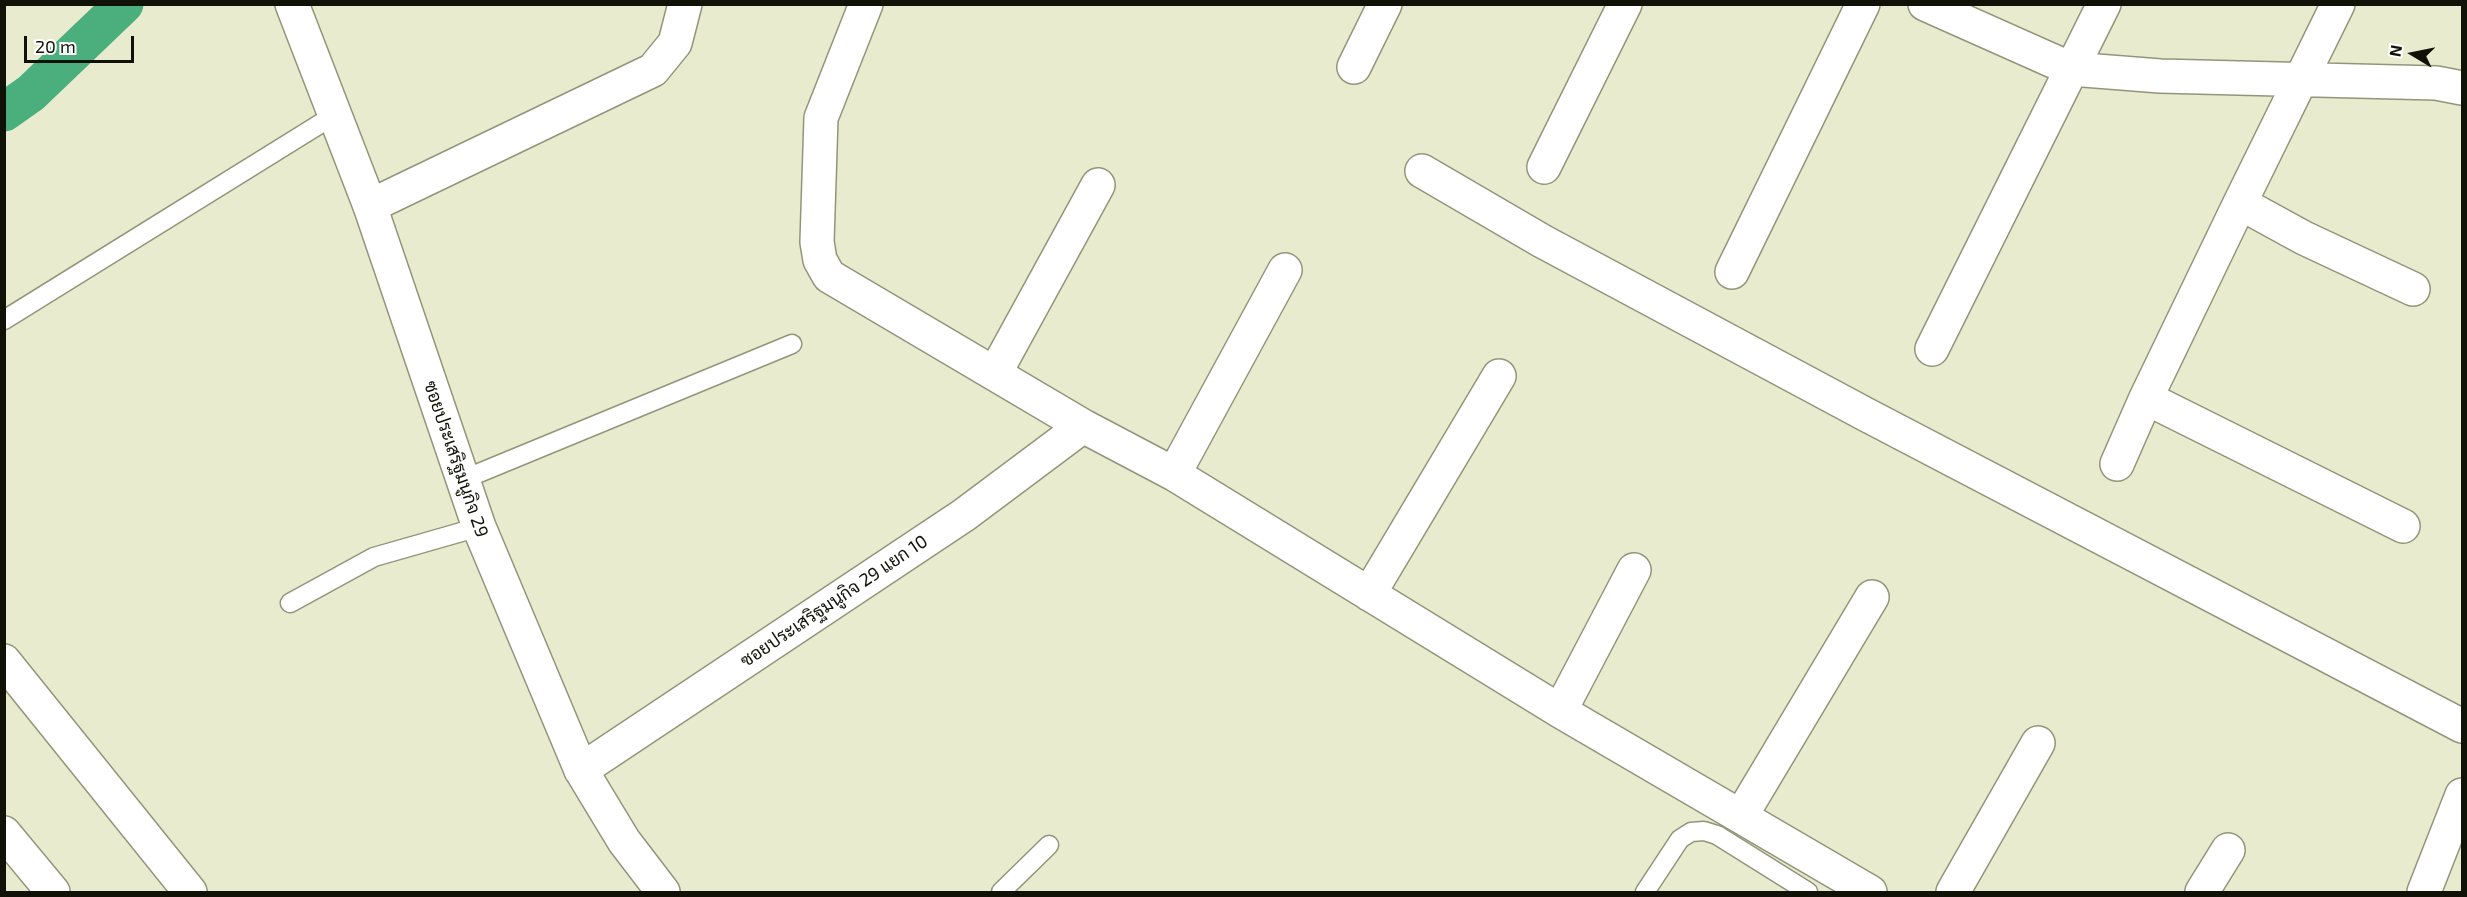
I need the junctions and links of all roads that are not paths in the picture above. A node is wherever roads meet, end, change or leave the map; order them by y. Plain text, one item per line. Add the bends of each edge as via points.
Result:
1 (292, 4) edge
2 (685, 4) edge
3 (866, 4) edge
4 (1385, 4) edge
5 (1625, 4) edge
6 (1863, 4) edge
7 (1925, 4) edge
8 (2104, 4) edge
9 (2338, 4) edge
10 (1354, 67) dead end
11 (2071, 69) junction
12 (2301, 78) junction
13 (2463, 88) edge
14 (336, 114) junction
15 (1544, 167) dead end
16 (1422, 171) dead end
17 (1098, 185) dead end
18 (2240, 203) junction
19 (370, 206) junction
20 (1285, 270) dead end
21 (1732, 272) dead end
22 (2413, 290) dead end
23 (4, 320) edge
24 (792, 344) dead end
25 (1932, 349) dead end
26 (995, 373) junction
27 (1499, 376) dead end
28 (2146, 398) junction
29 (1083, 426) junction
30 (2117, 464) dead end
31 (1174, 474) junction
32 (462, 480) junction
33 (2403, 526) dead end
34 (479, 527) junction
35 (1634, 570) dead end
36 (1369, 594) junction
37 (1872, 597) dead end
38 (290, 603) dead end
39 (4, 661) edge
40 (1560, 711) junction
41 (2463, 726) edge
42 (2038, 743) dead end
43 (581, 770) junction
44 (2463, 795) edge
45 (1741, 816) junction
46 (4, 833) edge
47 (1048, 845) dead end
48 (2228, 850) dead end
49 (1798, 890) edge
50 (53, 892) edge
51 (190, 892) edge
52 (663, 892) edge
53 (1001, 892) edge
54 (1645, 892) edge
55 (1870, 892) edge
56 (1953, 892) edge
57 (2202, 892) edge
58 (2424, 892) edge

1 - 14 street, ซอยประเสริฐมนูกิจ 29
2 - 19 street via 675,43 654,70
3 - 26 street via 821,118 817,242 820,260 829,276
4 - 10 street
5 - 15 street
6 - 21 street
7 - 11 street
8 - 11 street
9 - 12 street
11 - 12 street via 2160,76
11 - 25 street
12 - 13 street via 2436,83
12 - 18 street
14 - 19 street, ซอยประเสริฐมนูกิจ 29
14 - 23 lane
16 - 41 street via 1542,241 1865,414
17 - 26 street
18 - 22 street
18 - 28 street
19 - 32 street, ซอยประเสริฐมนูกิจ 29
20 - 31 street
24 - 32 lane
26 - 29 street
27 - 36 street
28 - 30 street
28 - 33 street
29 - 31 street
29 - 43 street, ซอยประเสริฐมนูกิจ 29 แยก 10 via 964,515
31 - 36 street
32 - 34 street, ซอยประเสริฐมนูกิจ 29
34 - 38 lane via 374,557
34 - 43 street, ซอยประเสริฐมนูกิจ 29
35 - 40 street
36 - 40 street
37 - 45 street
39 - 51 street
40 - 45 street
42 - 56 street
43 - 52 street, ซอยประเสริฐมนูกิจ 29 via 624,841
44 - 58 street
45 - 55 street
46 - 50 street
47 - 53 lane
48 - 57 street
49 - 54 lane via 1717,835 1691,832 1680,839

